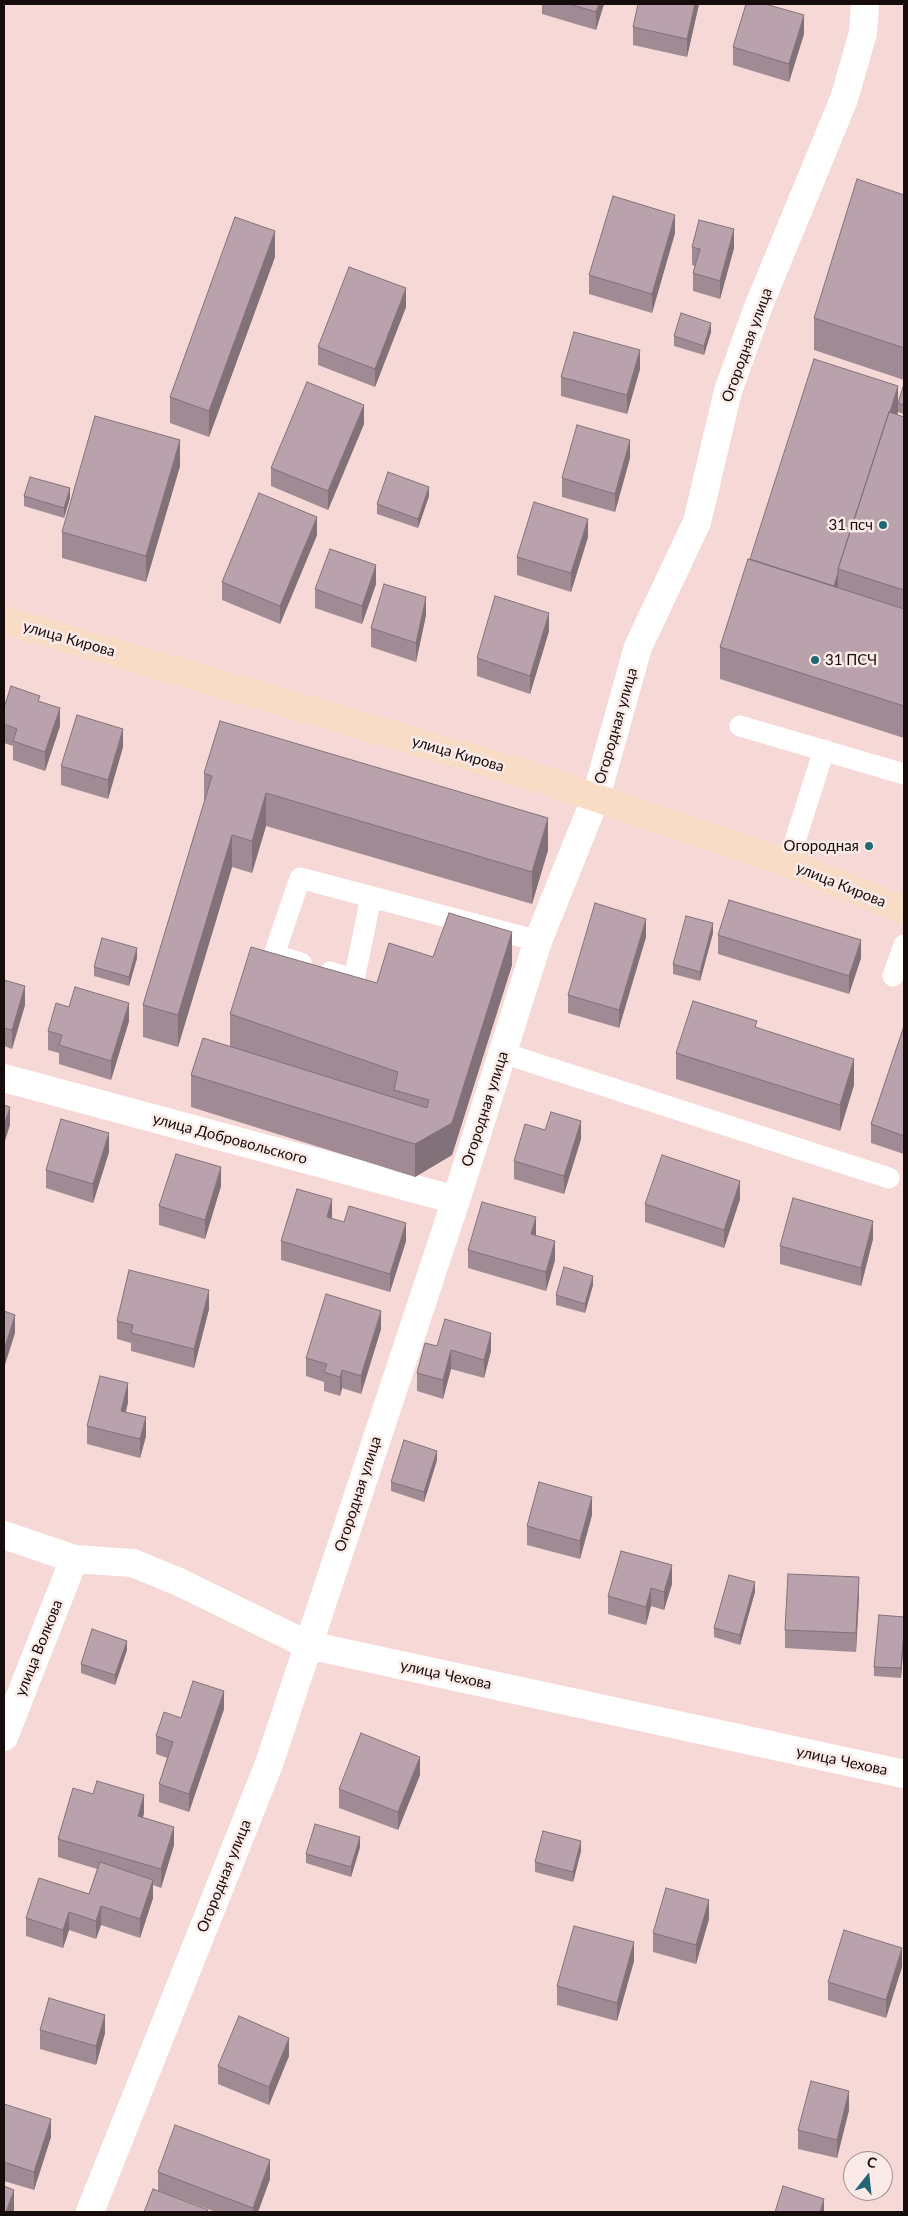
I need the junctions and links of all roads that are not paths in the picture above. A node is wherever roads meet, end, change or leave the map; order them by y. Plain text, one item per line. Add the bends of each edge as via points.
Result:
1 (866, 4) edge
2 (4, 620) edge
3 (740, 726) dead end
4 (824, 750) junction
5 (904, 774) edge
6 (596, 796) junction
7 (788, 864) junction
8 (904, 896) edge
9 (371, 897) junction
10 (904, 910) edge
11 (538, 941) junction
12 (904, 945) edge
13 (893, 976) dead end
14 (503, 1053) junction
15 (4, 1078) edge
16 (889, 1178) dead end
17 (456, 1200) junction
18 (4, 1536) edge
19 (74, 1559) junction
20 (308, 1645) junction
21 (4, 1737) edge
22 (904, 1774) edge
23 (90, 2212) edge

1 - 6 street, Огородная улица via 863,33 844,99 728,391 697,522 638,648
2 - 6 main road, улица Кирова
3 - 4 lane
4 - 5 lane
4 - 7 lane
6 - 7 main road, улица Кирова
6 - 11 street, Огородная улица
7 - 8 street
7 - 10 main road, улица Кирова
9 - 9 lane via 300,878 274,955 354,980
9 - 11 lane
11 - 14 street, Огородная улица
12 - 13 lane
14 - 16 lane
14 - 17 street, Огородная улица
15 - 17 street, улица Добровольского
17 - 20 street, Огородная улица
18 - 19 street, улица Чехова
19 - 20 street, улица Чехова via 133,1563
19 - 21 street, улица Волкова
20 - 22 street, улица Чехова
20 - 23 street, Огородная улица via 269,1764

